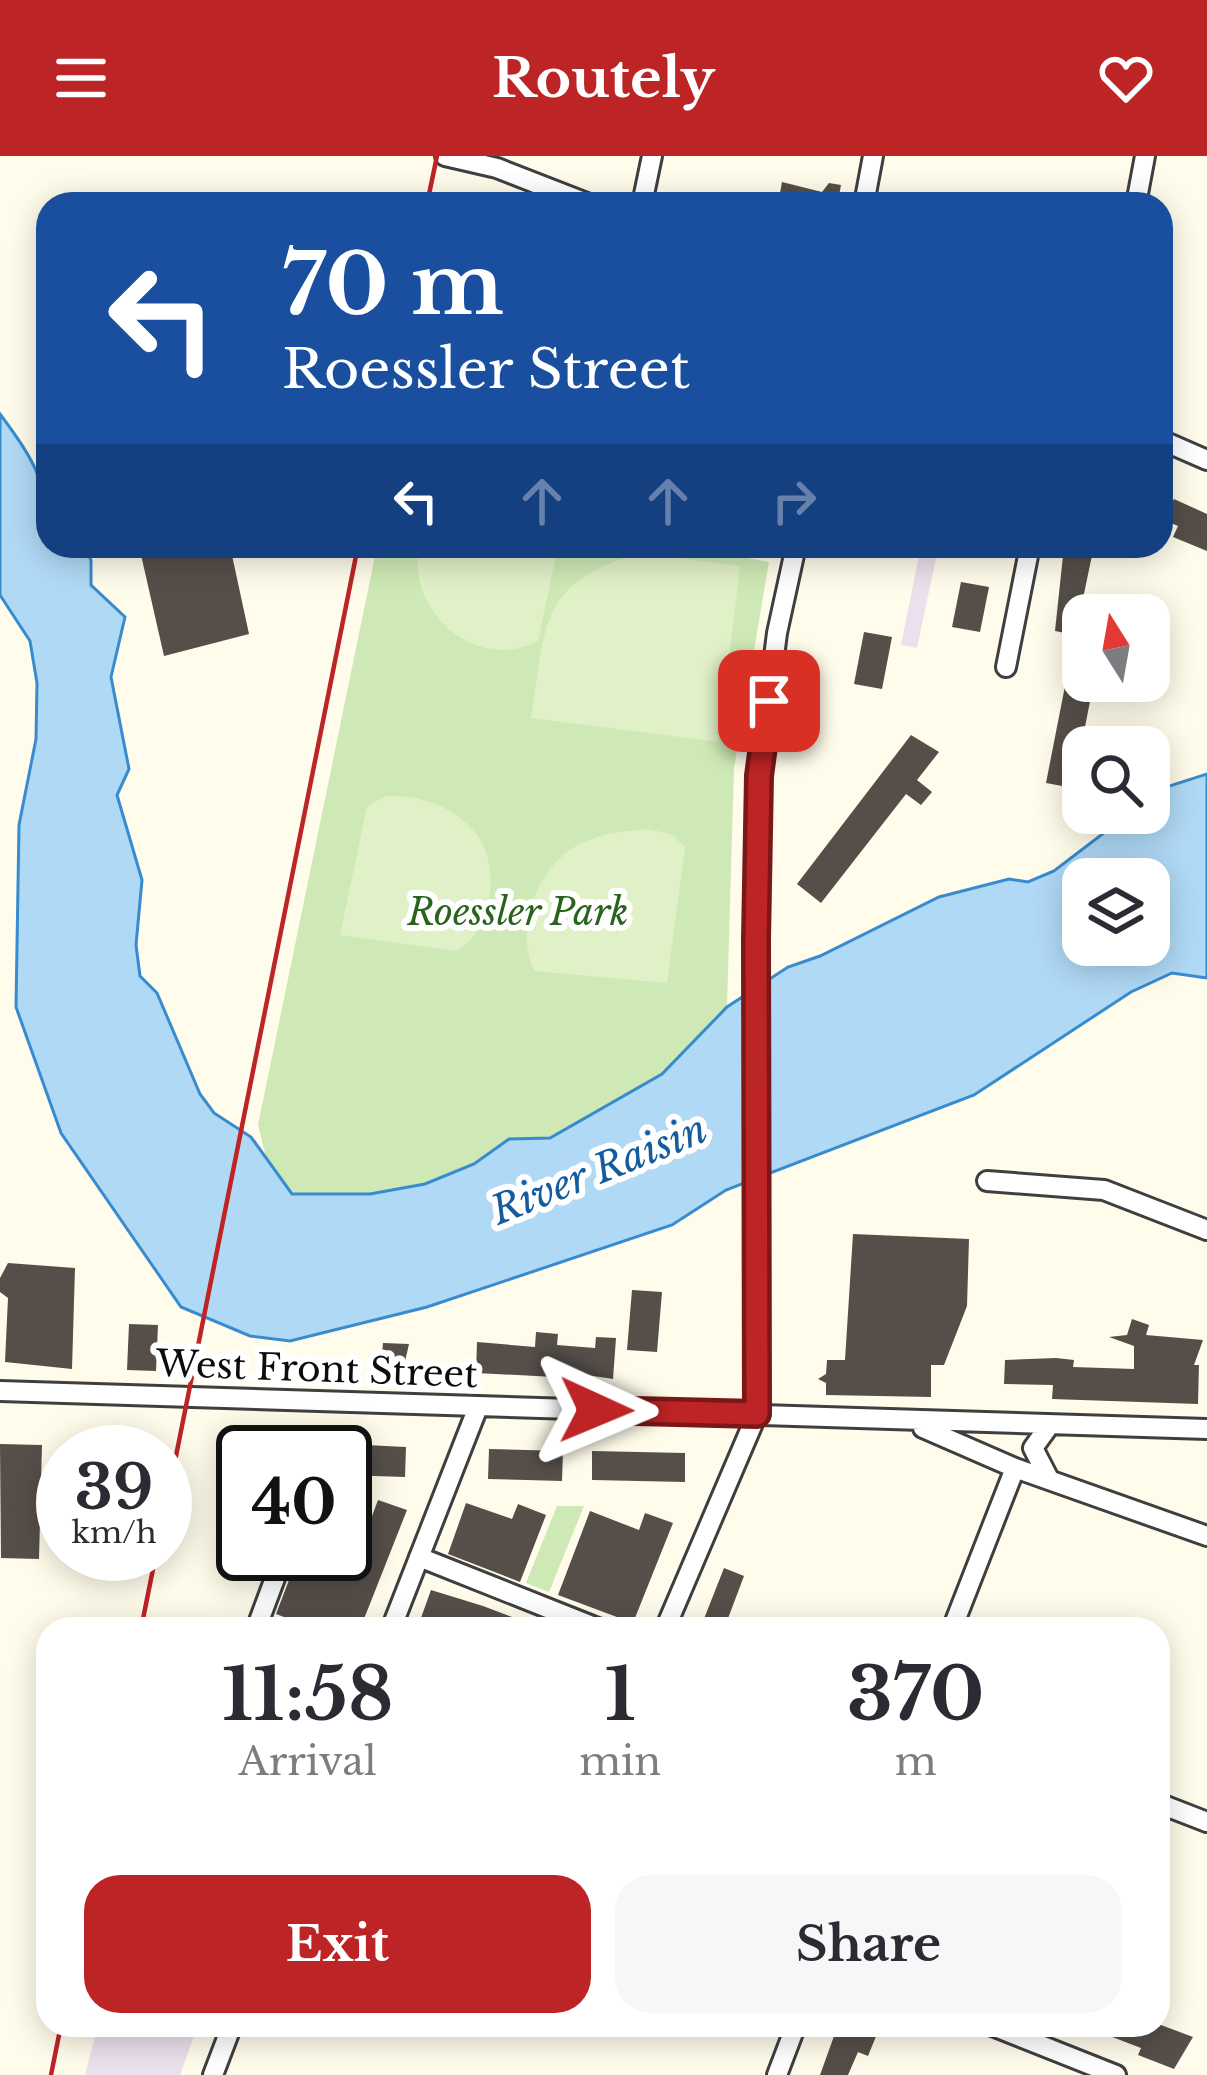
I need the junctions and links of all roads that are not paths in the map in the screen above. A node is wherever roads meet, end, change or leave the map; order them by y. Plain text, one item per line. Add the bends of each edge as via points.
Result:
1 (445, 156) edge
2 (652, 156) edge
3 (873, 156) edge
4 (1145, 156) edge
5 (558, 192) edge
6 (644, 192) edge
7 (866, 192) edge
8 (1138, 192) edge
9 (1173, 445) edge
10 (1207, 460) edge
11 (793, 558) edge
12 (1028, 558) edge
13 (1006, 667) dead end
14 (987, 1181) dead end
15 (1207, 1230) edge
16 (0, 1391) edge
17 (478, 1407) junction
18 (757, 1414) junction
19 (913, 1424) junction
20 (1049, 1426) junction
21 (1207, 1429) edge
22 (1015, 1468) junction
23 (1049, 1479) junction
24 (1207, 1536) edge
25 (419, 1557) junction
26 (274, 1581) edge
27 (260, 1617) edge
28 (396, 1617) edge
29 (570, 1617) edge
30 (669, 1617) edge
31 (957, 1617) edge
32 (1170, 1808) edge
33 (1207, 1822) edge
34 (227, 2037) edge
35 (791, 2037) edge
36 (1020, 2037) edge
37 (213, 2075) edge
38 (777, 2075) edge
39 (1116, 2075) edge

1 - 5 street
2 - 6 street
3 - 7 street
4 - 8 street
9 - 10 street
11 - 18 street via 759,776
12 - 13 street
14 - 15 street via 1104,1190
16 - 17 street, West Front Street
17 - 18 street, West Front Street
17 - 25 street
18 - 19 street, West Front Street
18 - 30 street
19 - 20 street, West Front Street
19 - 22 street
20 - 21 street, West Front Street
20 - 23 street via 1033,1448
22 - 23 street
22 - 31 street
23 - 24 street
25 - 28 street
25 - 29 street
26 - 27 street
32 - 33 street
34 - 37 street
35 - 38 street
36 - 39 street

